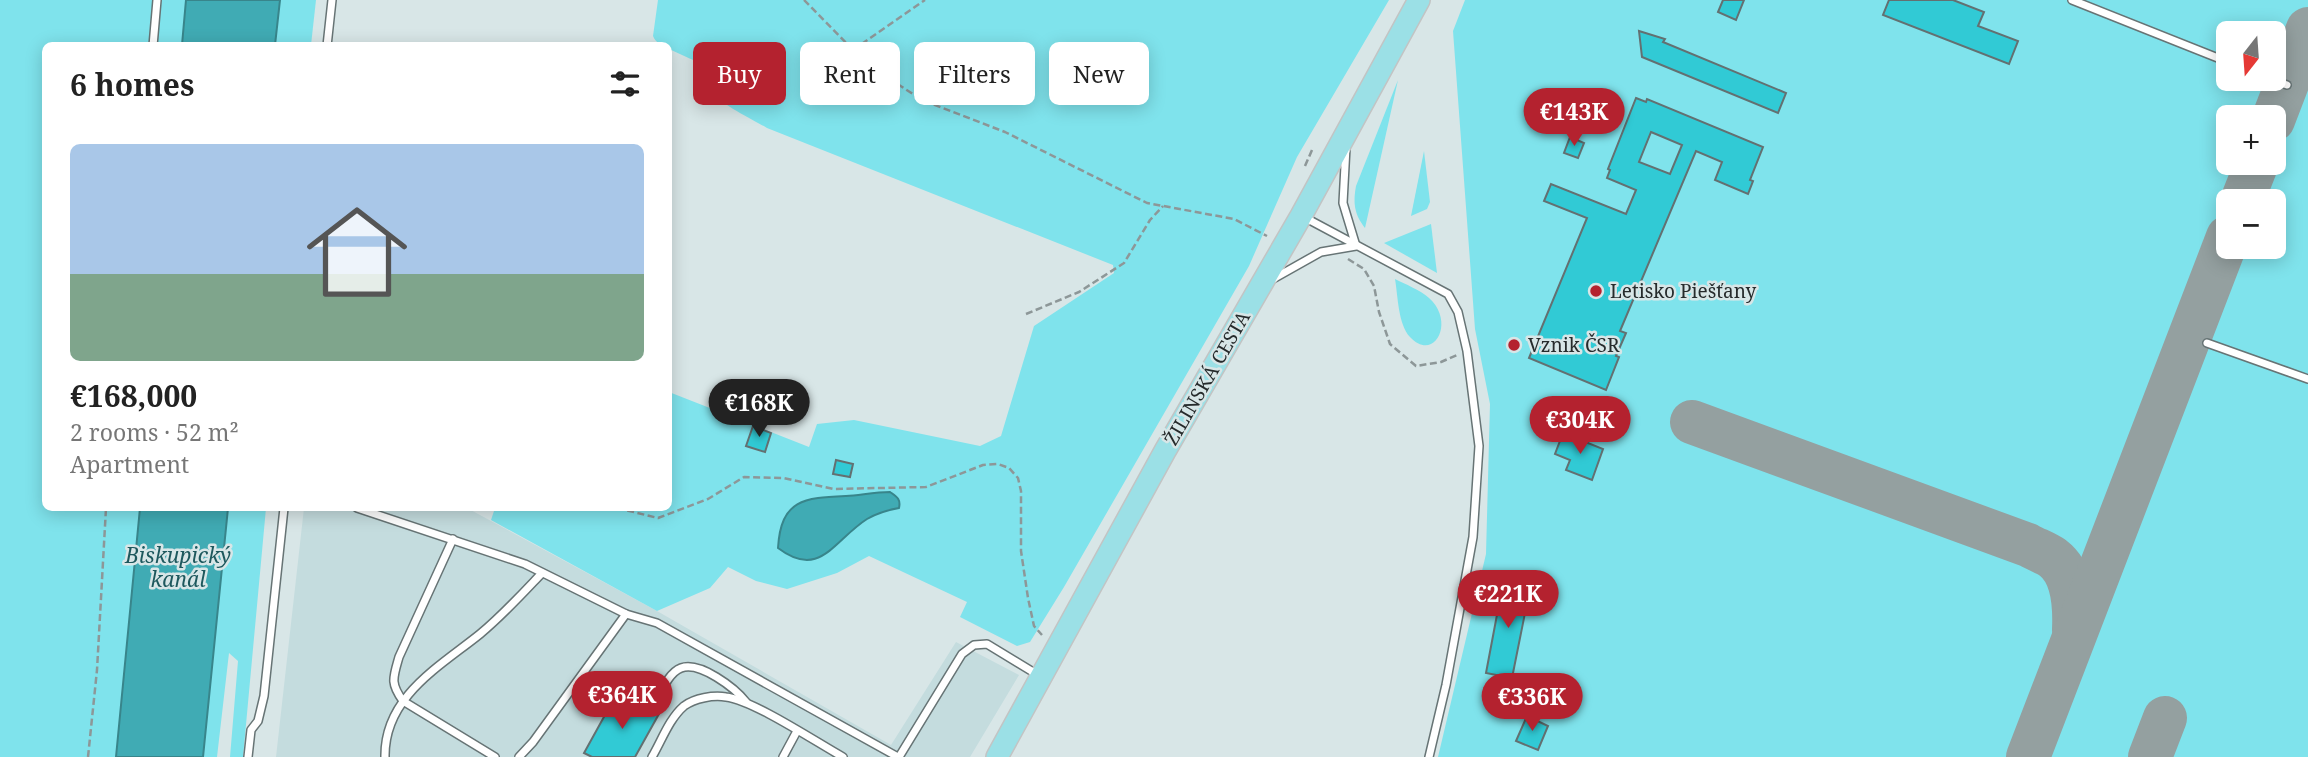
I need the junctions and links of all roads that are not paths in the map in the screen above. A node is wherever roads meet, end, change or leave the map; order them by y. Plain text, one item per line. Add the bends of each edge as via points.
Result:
1 (157, 0) edge
2 (332, 0) edge
3 (1419, 0) edge
4 (2072, 0) edge
5 (153, 42) edge
6 (327, 42) edge
7 (2216, 57) edge
8 (1347, 132) junction
9 (1301, 216) junction
10 (1356, 246) junction
11 (1259, 288) junction
12 (2207, 343) dead end
13 (2308, 379) edge
14 (284, 511) edge
15 (366, 511) edge
16 (453, 539) junction
17 (542, 573) junction
18 (626, 614) junction
19 (1042, 677) junction
20 (403, 701) junction
21 (746, 703) junction
22 (655, 704) dead end
23 (797, 731) junction
24 (248, 757) edge
25 (384, 757) edge
26 (495, 757) edge
27 (519, 757) edge
28 (652, 757) edge
29 (783, 757) edge
30 (843, 757) edge
31 (899, 757) edge
32 (997, 757) edge
33 (1429, 757) edge

1 - 5 lane
2 - 6 lane
3 - 8 main road, ŽILINSKÁ CESTA
4 - 7 lane
8 - 9 main road, ŽILINSKÁ CESTA
8 - 10 lane via 1343,202
9 - 10 lane
9 - 11 main road, ŽILINSKÁ CESTA
10 - 11 lane via 1321,252
10 - 33 lane via 1448,294 1458,312 1467,351 1479,446 1473,537
11 - 19 main road, ŽILINSKÁ CESTA
12 - 13 lane
14 - 24 lane via 264,696 251,730
15 - 16 lane
16 - 17 lane
16 - 20 lane via 399,657 393,687
17 - 18 lane
17 - 20 lane via 481,633 414,686
18 - 27 lane
18 - 31 lane via 657,623
19 - 31 lane via 987,644 974,645 962,654
19 - 32 main road, ŽILINSKÁ CESTA
20 - 25 lane via 391,724
20 - 26 lane
21 - 22 lane via 718,678 688,667 675,672
21 - 23 lane
21 - 28 lane via 727,697 694,700 672,721
23 - 29 lane
23 - 30 lane

